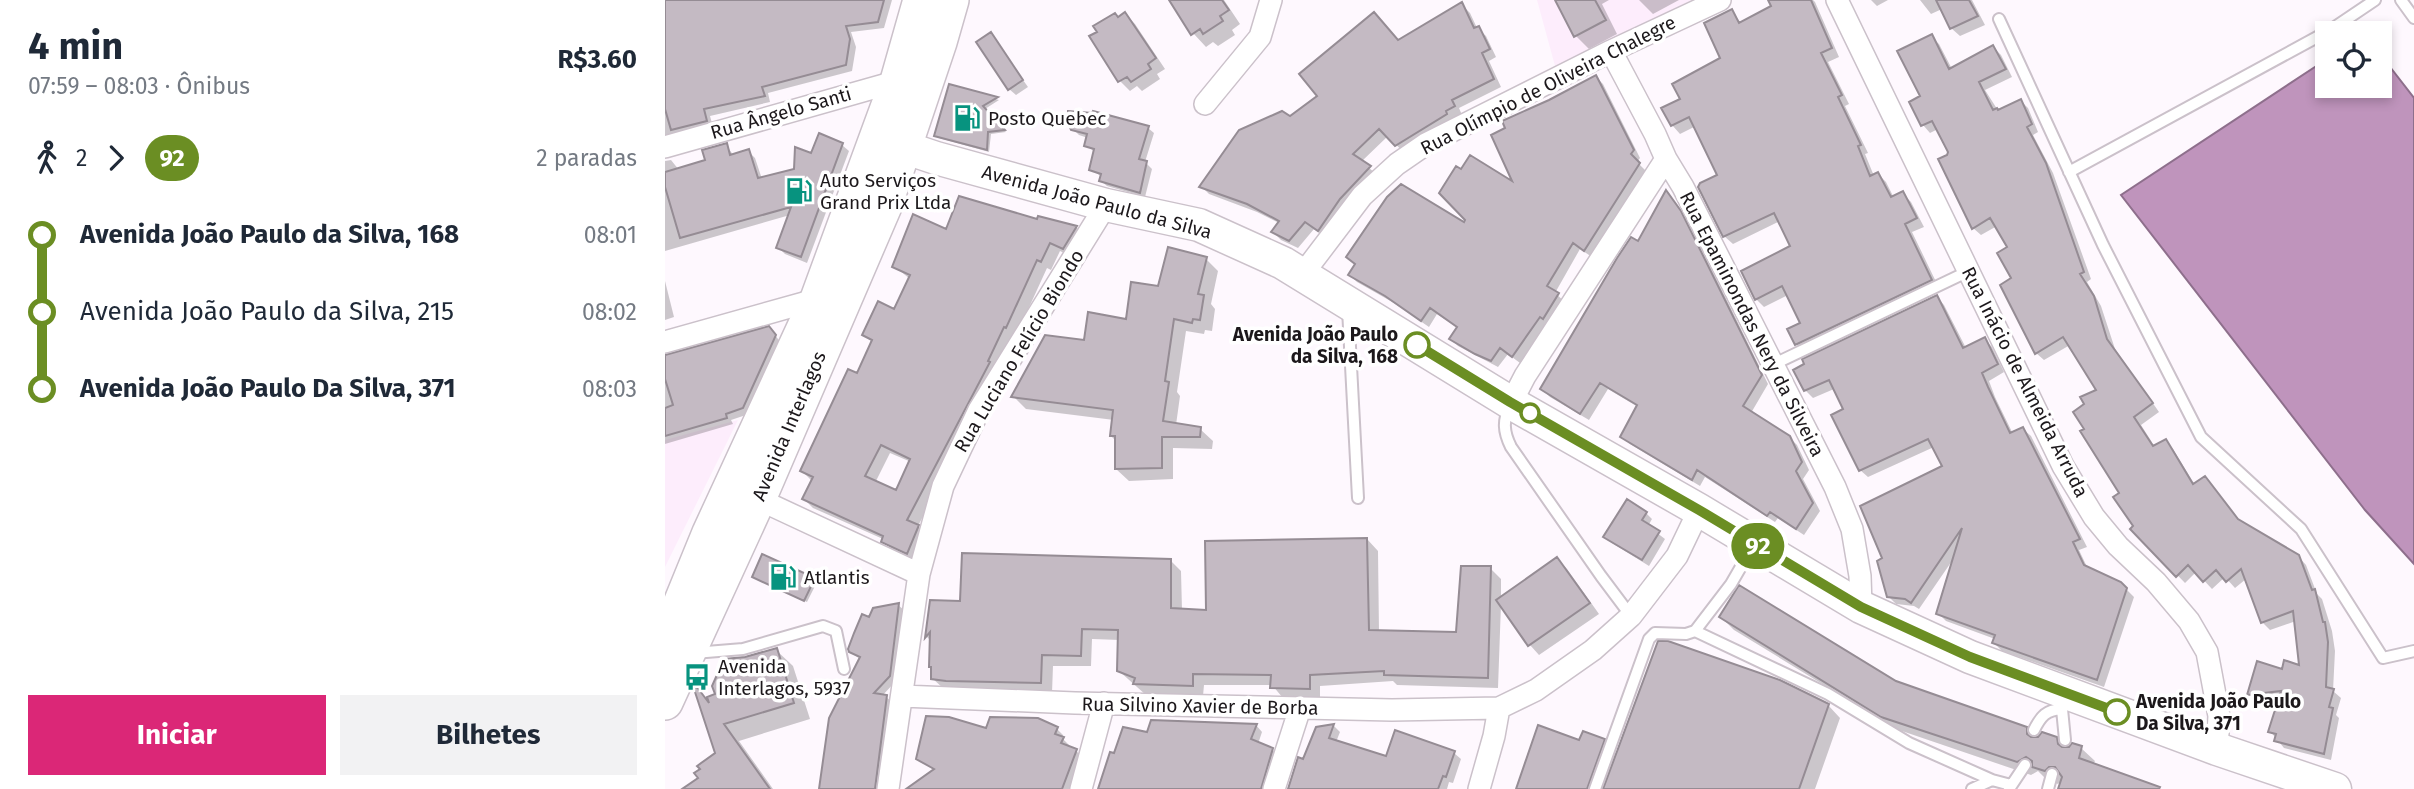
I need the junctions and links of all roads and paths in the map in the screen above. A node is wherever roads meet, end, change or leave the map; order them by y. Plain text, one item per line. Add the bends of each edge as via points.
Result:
1 (921, 0) edge
2 (951, 0) edge
3 (1271, 0) edge
4 (1720, 0) edge
5 (1837, 0) edge
6 (2375, 0) edge
7 (2401, 0) edge
8 (2414, 18) edge
9 (1999, 19) dead end
10 (1611, 51) junction
11 (898, 81) junction
12 (1205, 104) dead end
13 (891, 143) junction
14 (665, 147) edge
15 (1666, 159) junction
16 (2069, 172) junction
17 (1105, 205) junction
18 (1969, 271) junction
19 (1301, 275) junction
20 (818, 299) junction
21 (1347, 303) junction
22 (665, 342) edge
23 (1772, 365) junction
24 (1510, 402) junction
25 (1358, 498) dead end
26 (758, 499) junction
27 (1699, 510) junction
28 (1755, 544) junction
29 (919, 574) junction
30 (1861, 607) junction
31 (1631, 616) junction
32 (1695, 631) junction
33 (676, 648) edge
34 (2414, 651) edge
35 (844, 669) dead end
36 (902, 696) junction
37 (2065, 701) junction
38 (665, 702) edge
39 (1104, 703) junction
40 (1300, 708) junction
41 (1499, 708) junction
42 (2034, 730) dead end
43 (2065, 740) dead end
44 (2217, 749) junction
45 (2025, 765) dead end
46 (2052, 774) dead end
47 (1992, 780) junction
48 (2010, 787) edge
49 (888, 789) edge
50 (1081, 789) edge
51 (1274, 789) edge
52 (1479, 789) edge
53 (1595, 789) edge
54 (1972, 789) edge
55 (2048, 789) edge
56 (2335, 789) edge

1 - 11 main road, Avenida Interlagos
2 - 13 main road, Avenida Interlagos via 939,43
3 - 12 street via 1260,37
4 - 10 street, Rua Olímpio de Oliveira Chalegre
5 - 18 street, Rua Inácio de Almeida Arruda
6 - 16 lane via 2332,29
7 - 8 lane
9 - 16 lane
10 - 15 street, Rua Epaminondas Nery da Silveira
10 - 19 street, Rua Olímpio de Oliveira Chalegre via 1426,144 1398,164 1362,195
11 - 13 main road, Avenida Interlagos
11 - 14 street, Rua Ângelo Santi
13 - 17 street, Avenida João Paulo da Silva
13 - 20 main road, Avenida Interlagos
13 - 26 main road, Avenida Interlagos via 884,206
15 - 23 street, Rua Epaminondas Nery da Silveira
15 - 24 street
16 - 34 lane via 2201,437 2301,529 2383,658
17 - 19 street, Avenida João Paulo da Silva via 1199,225
17 - 29 street, Rua Luciano Felício Biondo via 979,410 943,486
18 - 23 lane
18 - 44 street, Rua Inácio de Almeida Arruda via 2069,476 2094,517 2189,621 2207,653 2218,716
19 - 21 street, Avenida João Paulo da Silva
20 - 22 street
20 - 33 main road, Avenida Interlagos via 710,533
21 - 24 street, Avenida João Paulo da Silva
21 - 25 lane
23 - 30 street, Rua Epaminondas Nery da Silveira via 1852,529
24 - 27 street, Avenida João Paulo da Silva
24 - 31 lane via 1504,428 1511,447
26 - 29 street
26 - 33 main road, Avenida Interlagos
27 - 28 street, Avenida João Paulo da Silva
27 - 31 street via 1677,556
28 - 30 street, Avenida João Paulo da Silva
28 - 32 lane
29 - 36 street, Rua Luciano Felício Biondo
30 - 37 street, Avenida João Paulo da Silva
31 - 41 street via 1594,650 1536,690
32 - 47 lane via 1828,694 1909,743
32 - 53 lane via 1655,633 1649,639
33 - 35 lane via 743,649 823,626 836,631
33 - 38 main road, Avenida Interlagos
36 - 39 street, Rua Silvino Xavier de Borba
36 - 49 street, Rua Luciano Felício Biondo
37 - 42 lane via 2041,718
37 - 43 lane
37 - 44 street, Avenida João Paulo da Silva
39 - 40 street, Rua Silvino Xavier de Borba
39 - 50 street
40 - 41 street, Rua Silvino Xavier de Borba
40 - 51 street
41 - 52 street
44 - 56 street, Avenida João Paulo da Silva
45 - 48 lane
46 - 55 lane
47 - 48 lane
47 - 54 lane

